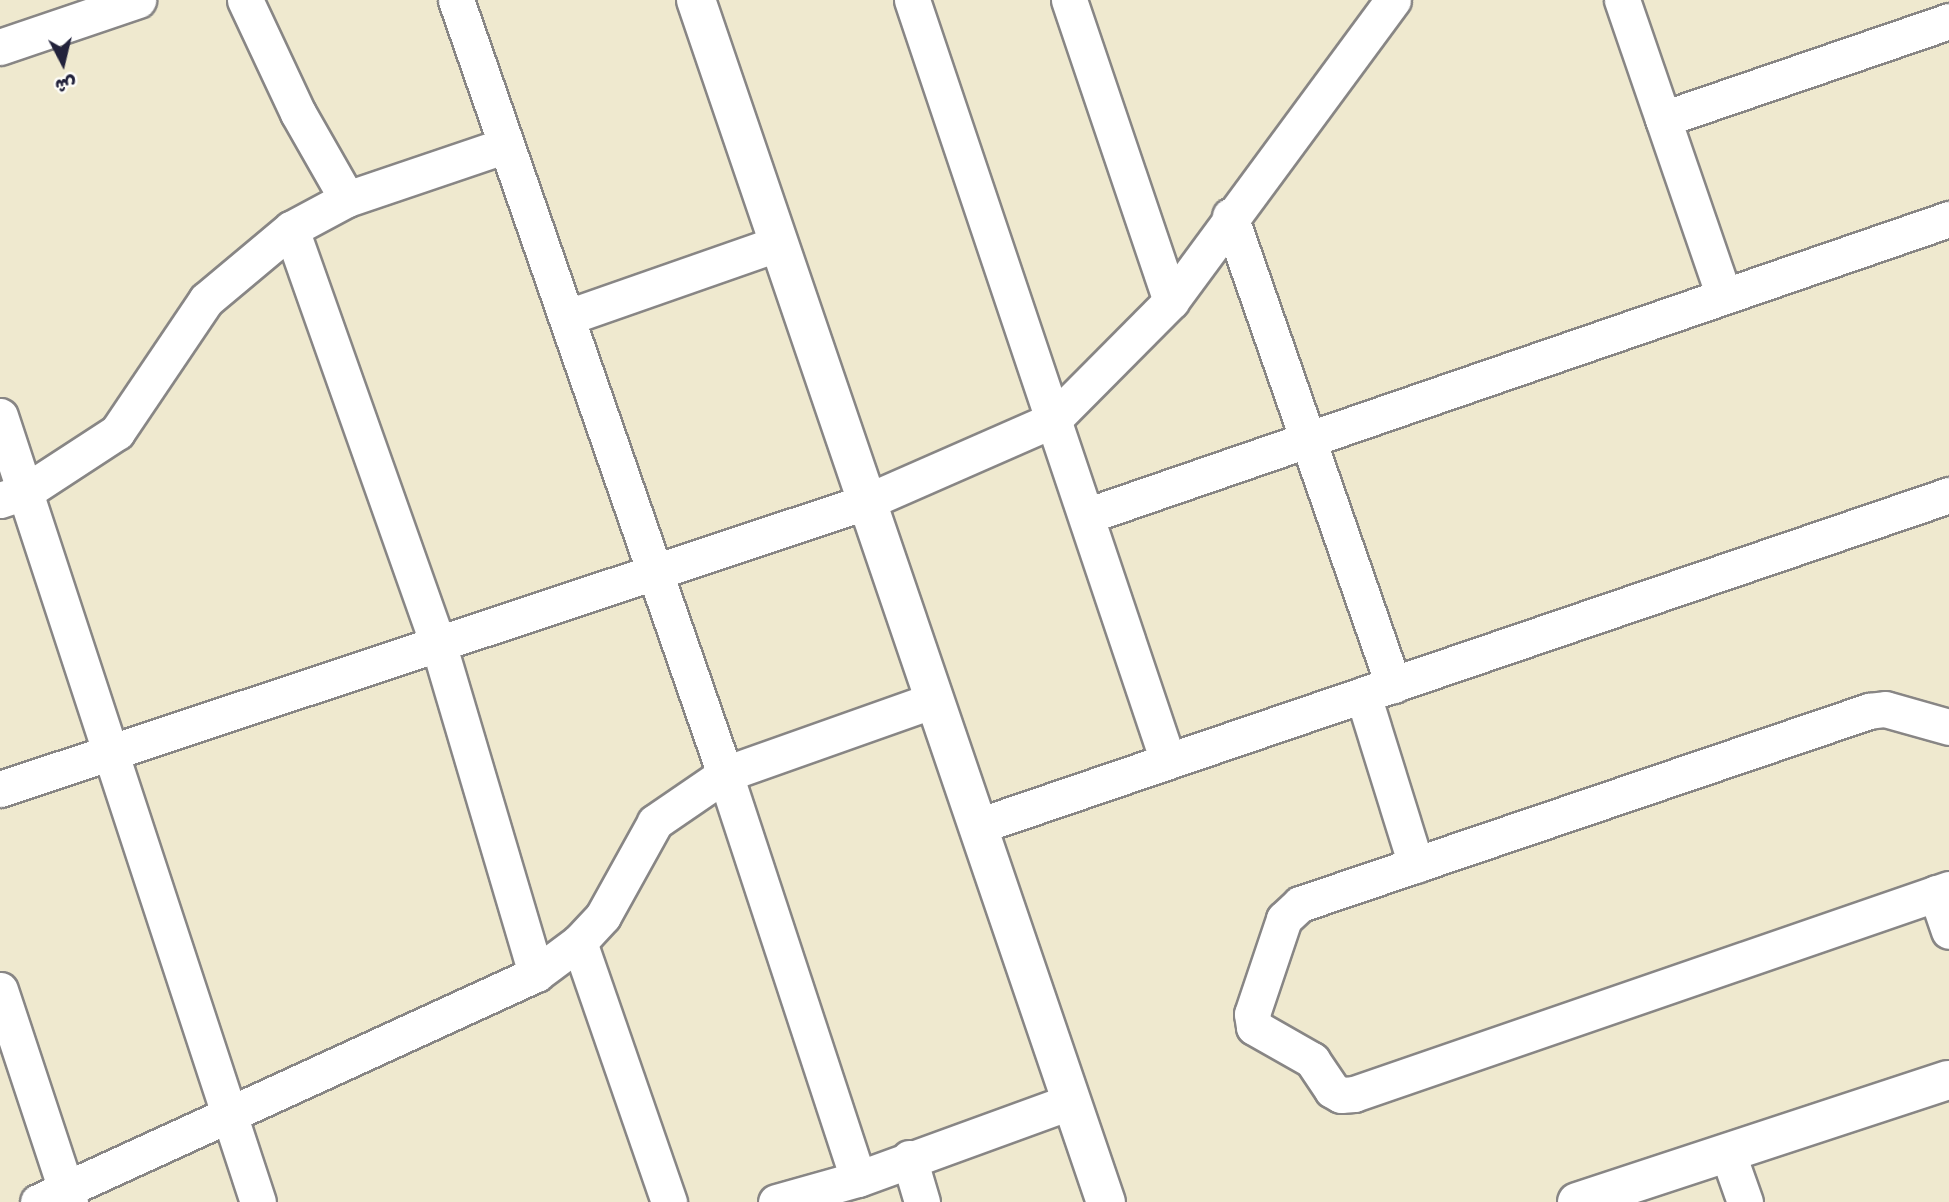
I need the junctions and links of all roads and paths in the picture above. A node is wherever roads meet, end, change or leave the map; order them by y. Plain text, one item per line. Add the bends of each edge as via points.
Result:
1 (138, 0) edge
2 (245, 0) edge
3 (456, 0) edge
4 (696, 0) edge
5 (912, 0) edge
6 (1069, 0) edge
7 (1393, 0) edge
8 (1622, 0) edge
9 (78, 10) edge
10 (1949, 21) edge
11 (0, 47) edge
12 (1663, 120) junction
13 (504, 146) junction
14 (347, 199) junction
15 (1230, 216) junction
16 (1949, 219) edge
17 (291, 229) junction
18 (779, 243) junction
19 (1724, 296) junction
20 (1171, 301) junction
21 (568, 317) junction
22 (0, 416) edge
23 (1054, 421) junction
24 (1308, 440) junction
25 (1949, 495) edge
26 (12, 496) edge
27 (866, 502) junction
28 (1086, 516) junction
29 (653, 573) junction
30 (439, 646) junction
31 (1378, 690) junction
32 (934, 700) junction
33 (1949, 727) edge
34 (109, 753) junction
35 (1168, 761) junction
36 (725, 774) junction
37 (0, 789) edge
38 (978, 826) junction
39 (1416, 865) junction
40 (1943, 891) edge
41 (1949, 931) edge
42 (579, 942) junction
43 (536, 974) junction
44 (3, 1012) edge
45 (1949, 1080) edge
46 (1069, 1101) junction
47 (231, 1112) junction
48 (1728, 1154) junction
49 (909, 1158) junction
50 (858, 1179) junction
51 (59, 1199) edge
52 (258, 1202) edge
53 (669, 1202) edge
54 (776, 1202) edge
55 (922, 1202) edge
56 (1105, 1202) edge
57 (1577, 1202) edge
58 (1745, 1202) edge

1 - 9 street
2 - 14 street via 298,113
3 - 13 street
4 - 18 main road
5 - 23 street
6 - 20 street
7 - 15 street
8 - 12 street
9 - 11 street
10 - 12 street
12 - 19 street
13 - 14 street
13 - 21 street
14 - 17 street
15 - 20 street
15 - 24 street
16 - 19 street
17 - 26 street via 206,300 117,432
17 - 30 street
18 - 21 street
18 - 27 main road
19 - 24 street
20 - 23 street
21 - 29 street
22 - 26 street
23 - 27 street
23 - 28 street
24 - 28 street
24 - 31 street
25 - 31 street
26 - 34 street
27 - 29 street
27 - 32 main road
28 - 35 street
29 - 30 street
29 - 36 street
30 - 34 street
30 - 43 street
31 - 35 street
31 - 39 street
32 - 36 street
32 - 38 main road
33 - 39 street via 1885,709 1869,710
34 - 37 street
34 - 47 street
35 - 38 street
36 - 42 street via 655,822 603,916
36 - 50 street
38 - 46 main road
39 - 40 street via 1291,910 1256,1002 1254,1027 1312,1060 1340,1095
40 - 41 street
42 - 43 street
42 - 53 street
43 - 47 street
44 - 51 street
45 - 48 main road
46 - 49 street
46 - 56 main road
47 - 51 street
47 - 52 street
48 - 57 main road
48 - 58 street
49 - 50 street
49 - 55 street
50 - 54 street

